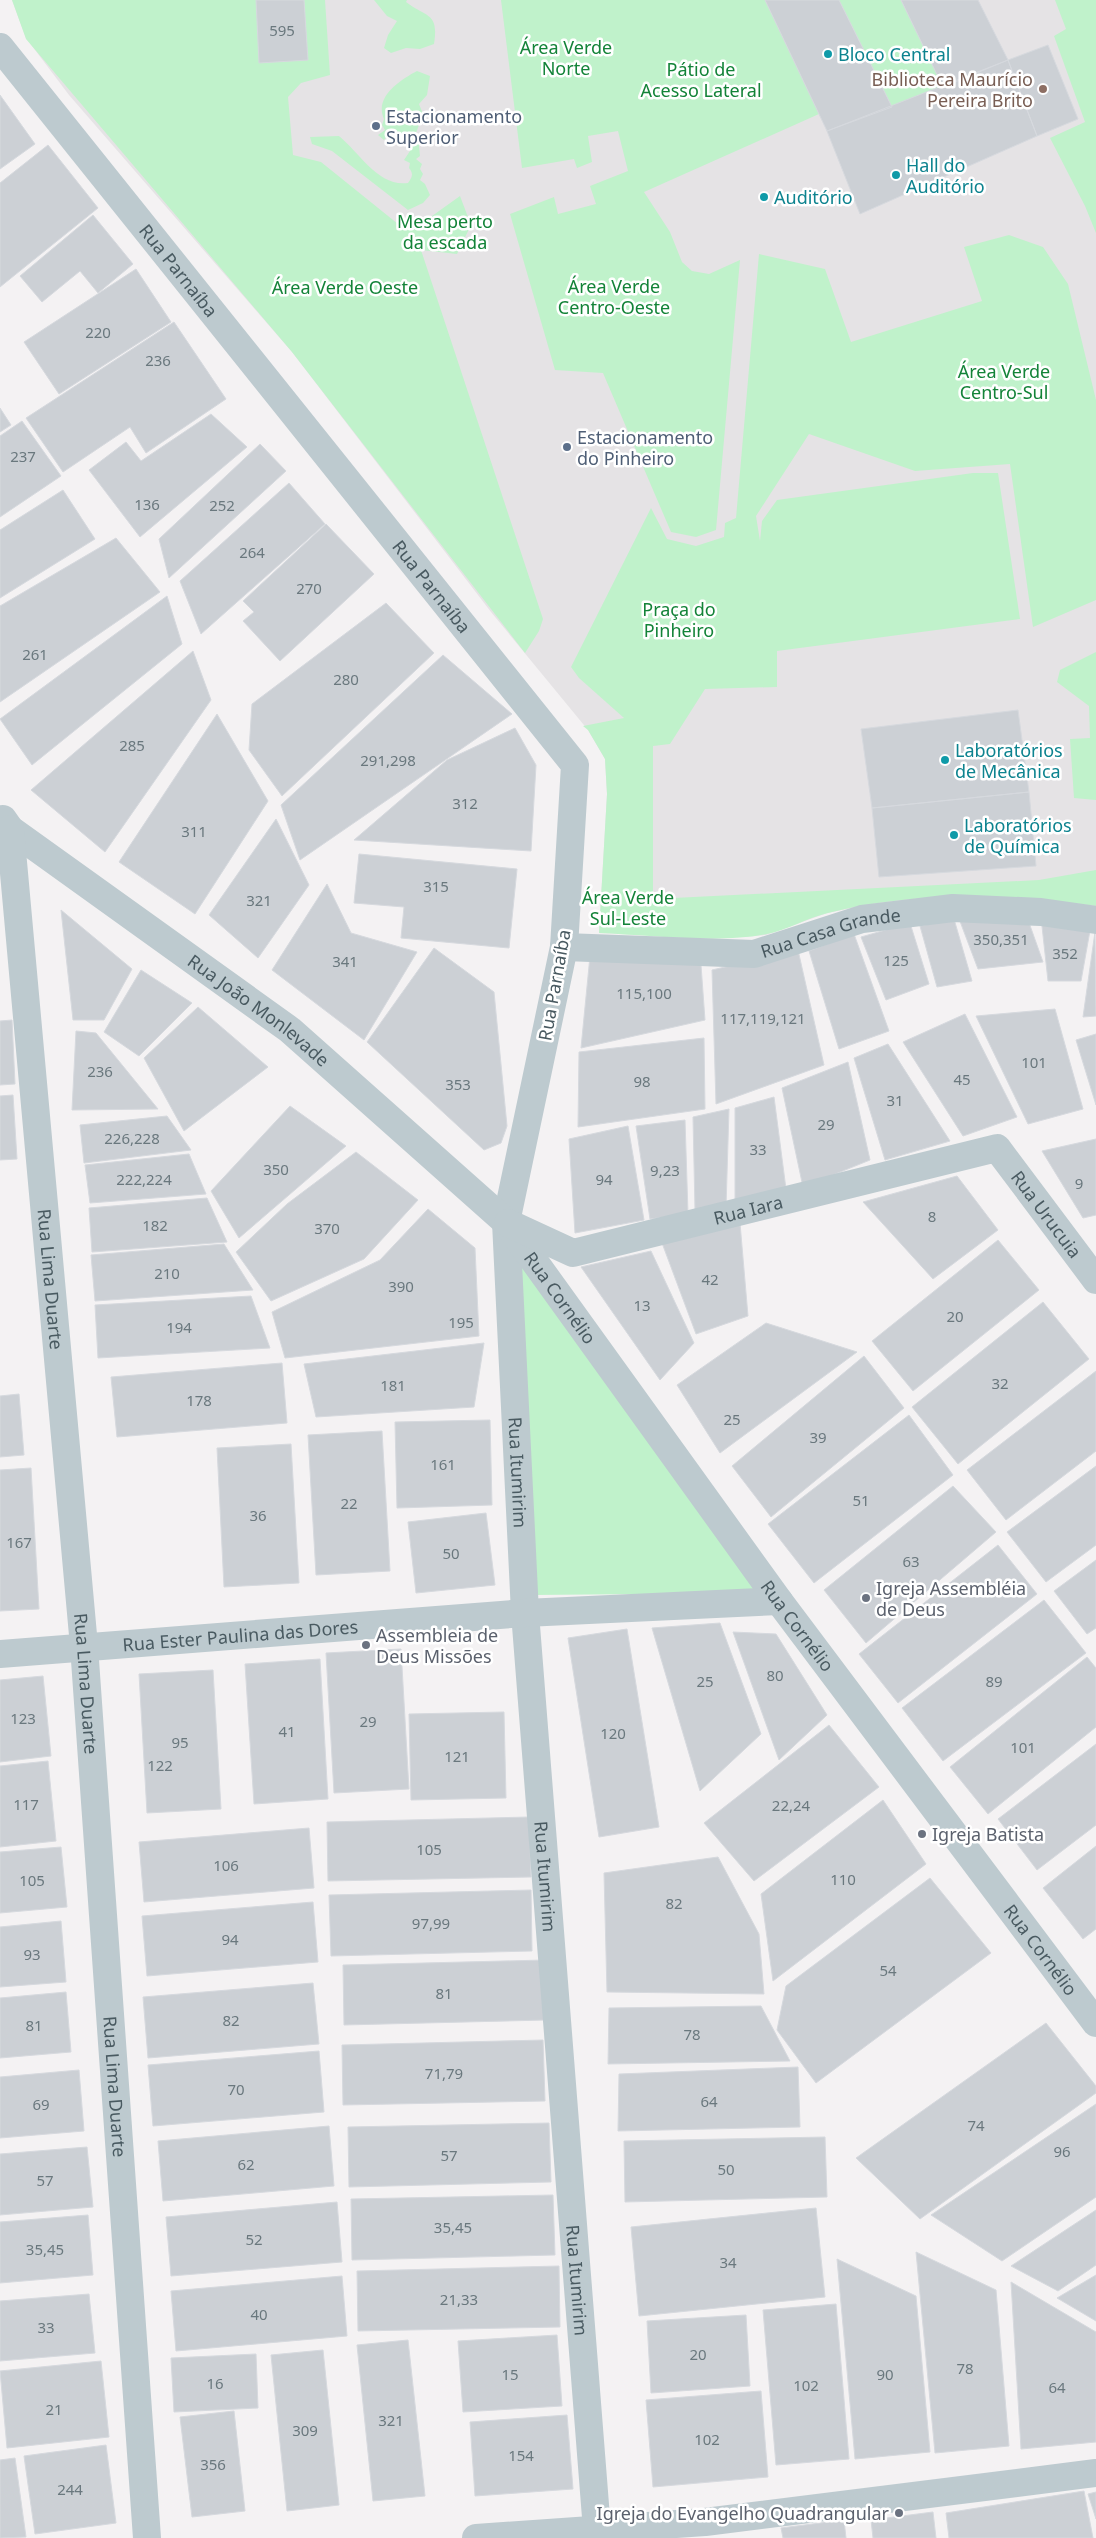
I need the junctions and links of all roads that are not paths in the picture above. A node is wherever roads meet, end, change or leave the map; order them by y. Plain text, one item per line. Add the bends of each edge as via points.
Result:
1 (0, 47) edge
2 (5, 821) edge
3 (1096, 920) edge
4 (564, 947) junction
5 (997, 1148) joint
6 (506, 1222) junction
7 (1096, 1280) edge
8 (779, 1601) junction
9 (525, 1613) junction
10 (84, 1646) junction
11 (0, 1654) edge
12 (1096, 2023) edge
13 (1096, 2473) edge
14 (597, 2530) junction
15 (708, 2530) edge
16 (147, 2538) edge
17 (476, 2538) edge

1 - 4 street, Rua Parnaíba via 575,766
2 - 6 street, Rua João Monlevade via 290,1030
2 - 10 street, Rua Lima Duarte
3 - 4 street, Rua Casa Grande via 1041,912 953,908 862,919 754,954
4 - 6 street, Rua Parnaíba
5 - 6 street, Rua Iara via 573,1253
5 - 7 street, Rua Urucuia
6 - 8 street, Rua Cornélio
6 - 9 street, Rua Itumirim
8 - 9 street, Rua Ester Paulina das Dores
8 - 12 street, Rua Cornélio
9 - 10 street, Rua Ester Paulina das Dores
9 - 14 street, Rua Itumirim
10 - 11 street, Rua Ester Paulina das Dores
10 - 16 street, Rua Lima Duarte
13 - 15 street
14 - 15 street
14 - 17 street

